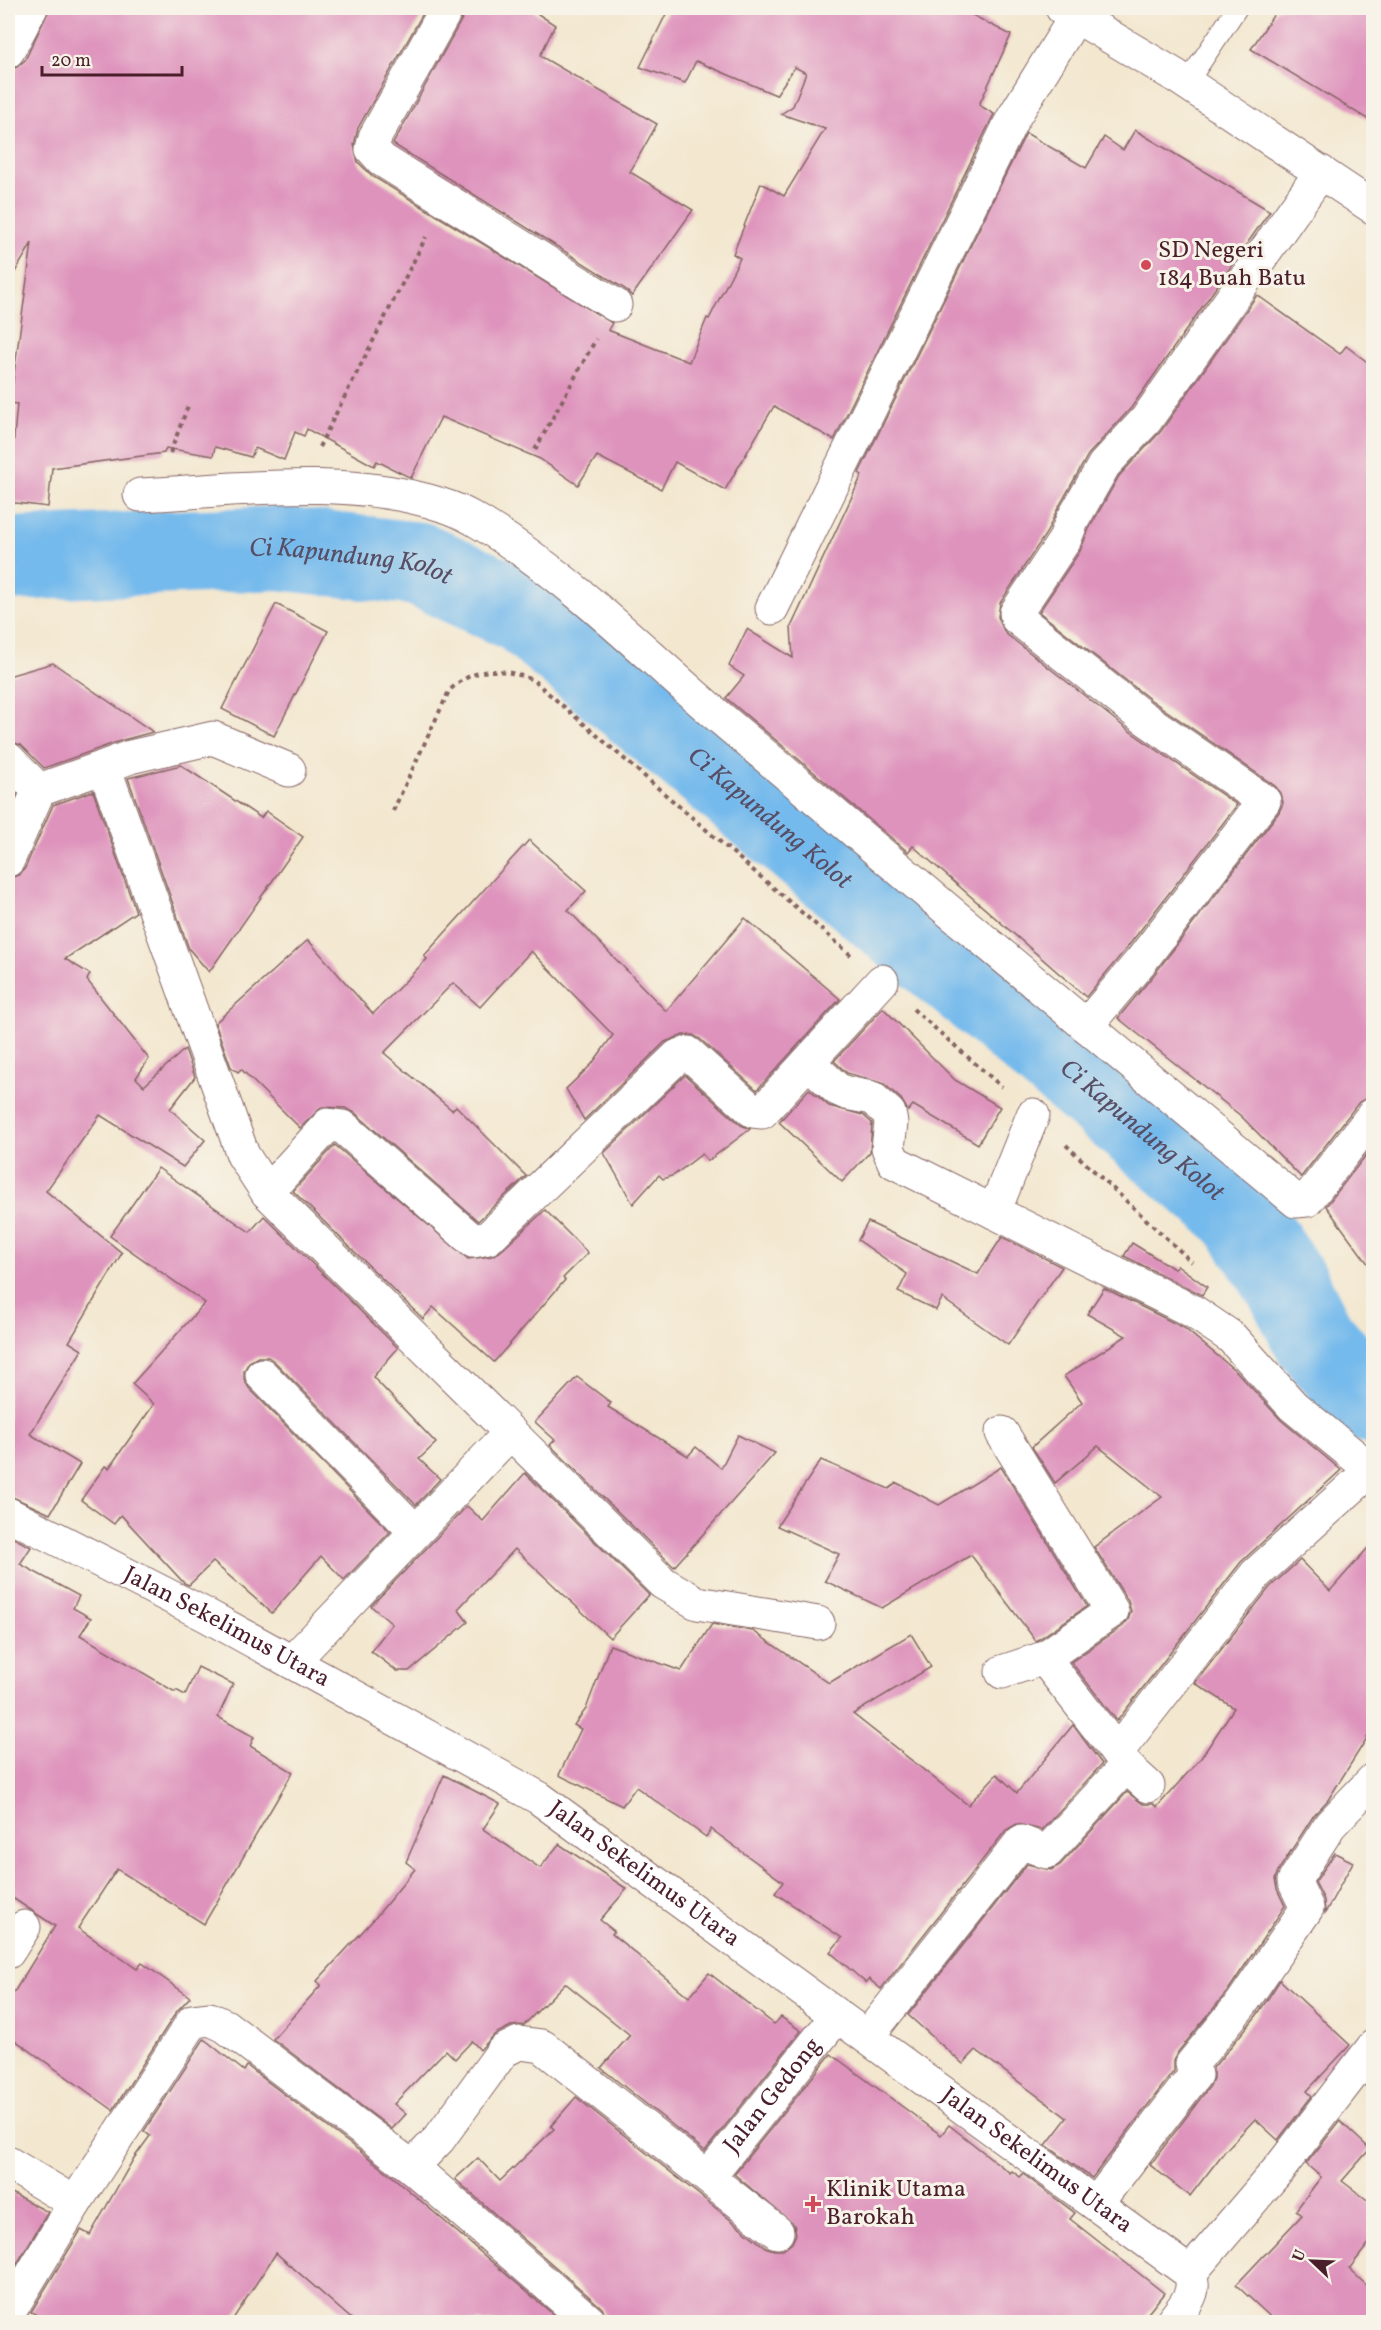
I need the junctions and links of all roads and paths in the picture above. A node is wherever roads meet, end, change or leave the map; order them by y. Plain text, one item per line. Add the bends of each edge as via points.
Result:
1 (31, 8) edge
2 (447, 8) edge
3 (1237, 8) edge
4 (1069, 12) edge
5 (8, 51) edge
6 (1187, 83) junction
7 (1321, 172) junction
8 (446, 199) junction
9 (1374, 208) edge
10 (615, 305) joint
11 (188, 406) dead end
12 (535, 450) dead end
13 (314, 456) dead end
14 (168, 459) dead end
15 (140, 495) dead end
16 (772, 608) dead end
17 (8, 759) edge
18 (104, 767) junction
19 (289, 770) dead end
20 (39, 790) junction
21 (393, 811) dead end
22 (8, 860) edge
23 (882, 981) junction
24 (1086, 1026) junction
25 (808, 1062) junction
26 (1374, 1114) edge
27 (1033, 1115) junction
28 (267, 1192) junction
29 (994, 1212) junction
30 (1194, 1312) junction
31 (262, 1375) dead end
32 (510, 1433) junction
33 (1002, 1433) dead end
34 (1372, 1471) edge
35 (8, 1514) edge
36 (415, 1531) junction
37 (818, 1623) dead end
38 (1044, 1658) junction
39 (292, 1662) junction
40 (1002, 1672) dead end
41 (1130, 1768) junction
42 (1374, 1779) edge
43 (837, 2016) junction
44 (867, 2037) junction
45 (1374, 2046) edge
46 (8, 2163) edge
47 (412, 2167) junction
48 (708, 2177) junction
49 (75, 2203) junction
50 (1096, 2204) junction
51 (777, 2232) dead end
52 (1190, 2273) junction
53 (8, 2314) edge
54 (590, 2322) edge
55 (1172, 2322) edge

1 - 5 street
2 - 8 street via 372,149 382,160
3 - 6 lane
4 - 6 street
4 - 16 street
6 - 7 street
7 - 9 street
7 - 24 street via 1146,420 1104,465 1064,541 1016,613 1017,618 1103,687 1264,801
8 - 10 street
8 - 13 path
10 - 12 path
11 - 14 path
15 - 24 street via 330,486 444,505 483,524 535,559 602,613
17 - 20 street
18 - 19 street via 213,738
18 - 20 street
18 - 28 street via 243,1155
20 - 22 street
21 - 23 path via 449,691 462,678 489,671 512,671 532,680
23 - 25 street
23 - 27 path
24 - 26 street via 1296,1201 1307,1200
25 - 28 street via 758,1113 688,1053 678,1056 488,1238 473,1241 343,1127 328,1125
25 - 29 street via 837,1089 872,1098 889,1113 888,1148 894,1162
27 - 29 street
27 - 30 path via 1192,1262 1210,1291
28 - 32 street
29 - 30 street
30 - 34 street via 1231,1337 1293,1406
31 - 36 street
32 - 36 street
32 - 37 street via 663,1583 697,1602
33 - 38 street via 1112,1611
34 - 41 street via 1256,1574
35 - 39 street, Jalan Sekelimus Utara
36 - 39 street
38 - 40 street
38 - 41 street
39 - 43 street, Jalan Sekelimus Utara via 539,1798
41 - 44 street via 1047,1852 1020,1842
42 - 50 street via 1330,1825 1294,1881 1307,1908 1242,2003 1192,2064 1195,2075
43 - 44 street, Jalan Sekelimus Utara
43 - 48 street, Jalan Gedong
44 - 50 street, Jalan Sekelimus Utara
45 - 52 street via 1279,2169
46 - 49 street
47 - 48 street via 439,2139 503,2051 519,2043 542,2046
47 - 49 street via 225,2026 210,2019 193,2021
47 - 54 street
48 - 51 street
49 - 53 street
50 - 52 street, Jalan Sekelimus Utara
52 - 55 street via 1194,2283 1191,2294

